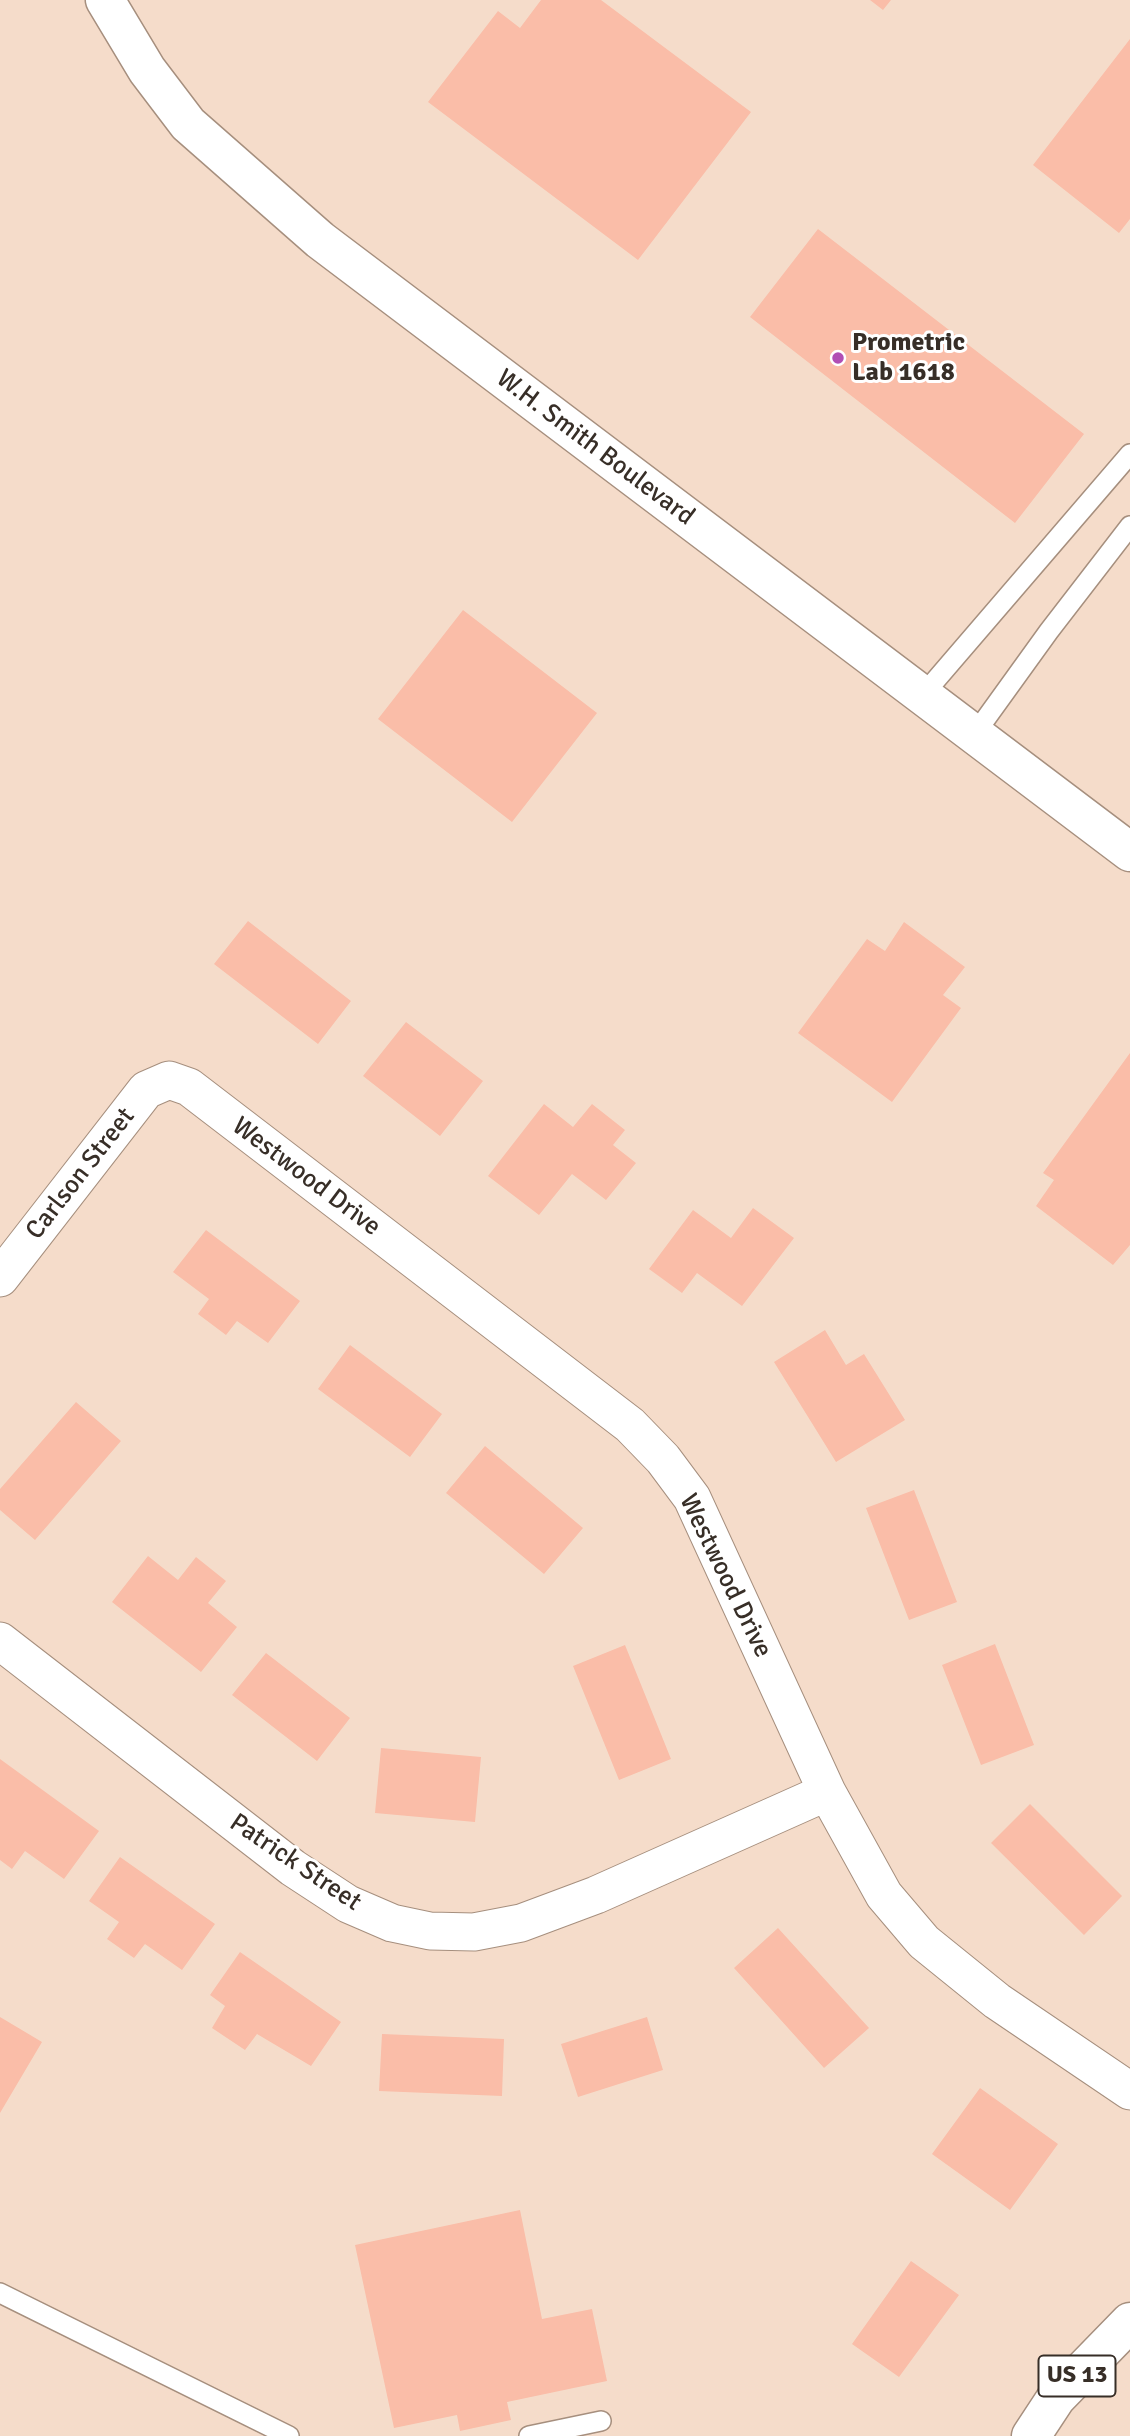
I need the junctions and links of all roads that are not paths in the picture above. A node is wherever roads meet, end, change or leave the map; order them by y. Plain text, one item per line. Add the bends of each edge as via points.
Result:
1 (105, 0) edge
2 (1130, 454) edge
3 (1130, 526) edge
4 (922, 696) junction
5 (974, 735) junction
6 (1130, 852) edge
7 (169, 1080) joint
8 (0, 1278) edge
9 (0, 1641) edge
10 (827, 1792) junction
11 (1130, 2091) edge
12 (2, 2299) edge
13 (1130, 2322) edge
14 (601, 2421) dead end
15 (289, 2436) edge
16 (529, 2436) edge
17 (1031, 2436) edge

1 - 4 street, W.H. Smith Boulevard via 147,71 188,124 320,240
2 - 4 lane
3 - 5 lane
4 - 5 street, W.H. Smith Boulevard
5 - 6 street, W.H. Smith Boulevard
7 - 8 street, Carlson Street via 146,1090
7 - 10 street, Westwood Drive via 211,1104 630,1425 663,1459 692,1498
9 - 10 street, Patrick Street via 293,1868 348,1904 391,1923 430,1931 474,1933 521,1923 596,1895
10 - 11 street, Westwood Drive via 884,1895 924,1942 997,2001
12 - 15 lane
13 - 17 street, US 13 via 1056,2398
14 - 16 lane

